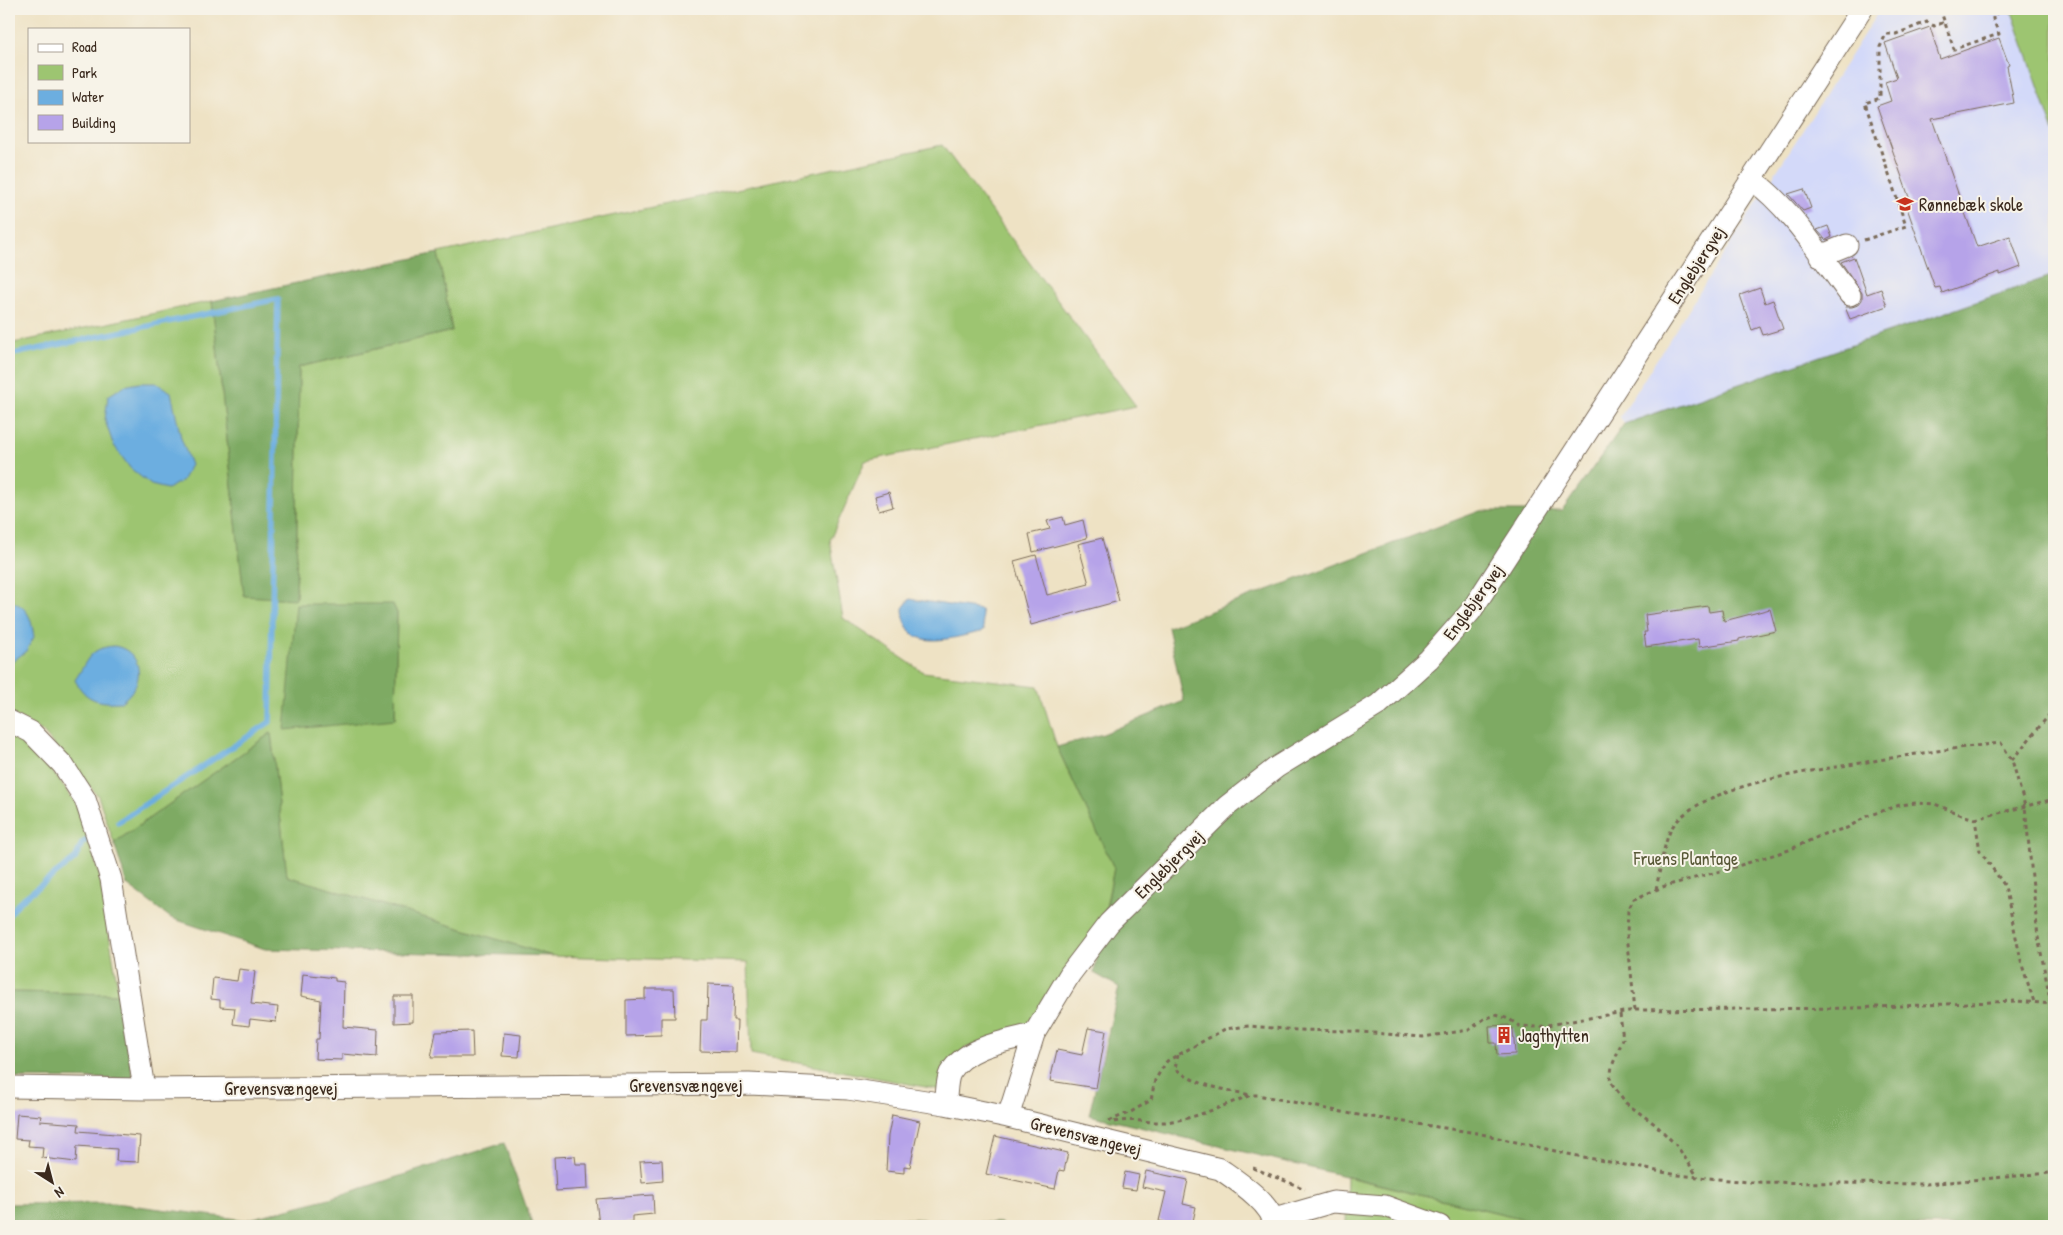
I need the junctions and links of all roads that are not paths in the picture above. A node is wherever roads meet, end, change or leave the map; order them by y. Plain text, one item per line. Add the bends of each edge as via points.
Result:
1 (1862, 9) edge
2 (1752, 180) junction
3 (1847, 246) road end
4 (1820, 256) junction
5 (1850, 294) dead end
6 (9, 721) edge
7 (1034, 1034) junction
8 (9, 1087) edge
9 (144, 1090) junction
10 (945, 1104) junction
11 (1008, 1117) junction
12 (1274, 1223) edge
13 (1440, 1226) edge

1 - 2 street, Englebjergvej
2 - 4 street via 1780,203
2 - 7 street, Englebjergvej via 1471,611 1430,659 1378,705 1278,767 1227,806 1109,923 1070,974
3 - 4 street
4 - 5 street
6 - 9 street via 31,732 63,765 86,800 111,880
7 - 10 street via 965,1056 949,1074
7 - 11 street, Englebjergvej
8 - 9 street, Grevensvængevej
9 - 10 street, Grevensvængevej via 749,1084 848,1089
10 - 11 street, Grevensvængevej
11 - 12 street, Grevensvængevej via 1220,1169 1249,1188
12 - 13 street via 1333,1202 1385,1206

